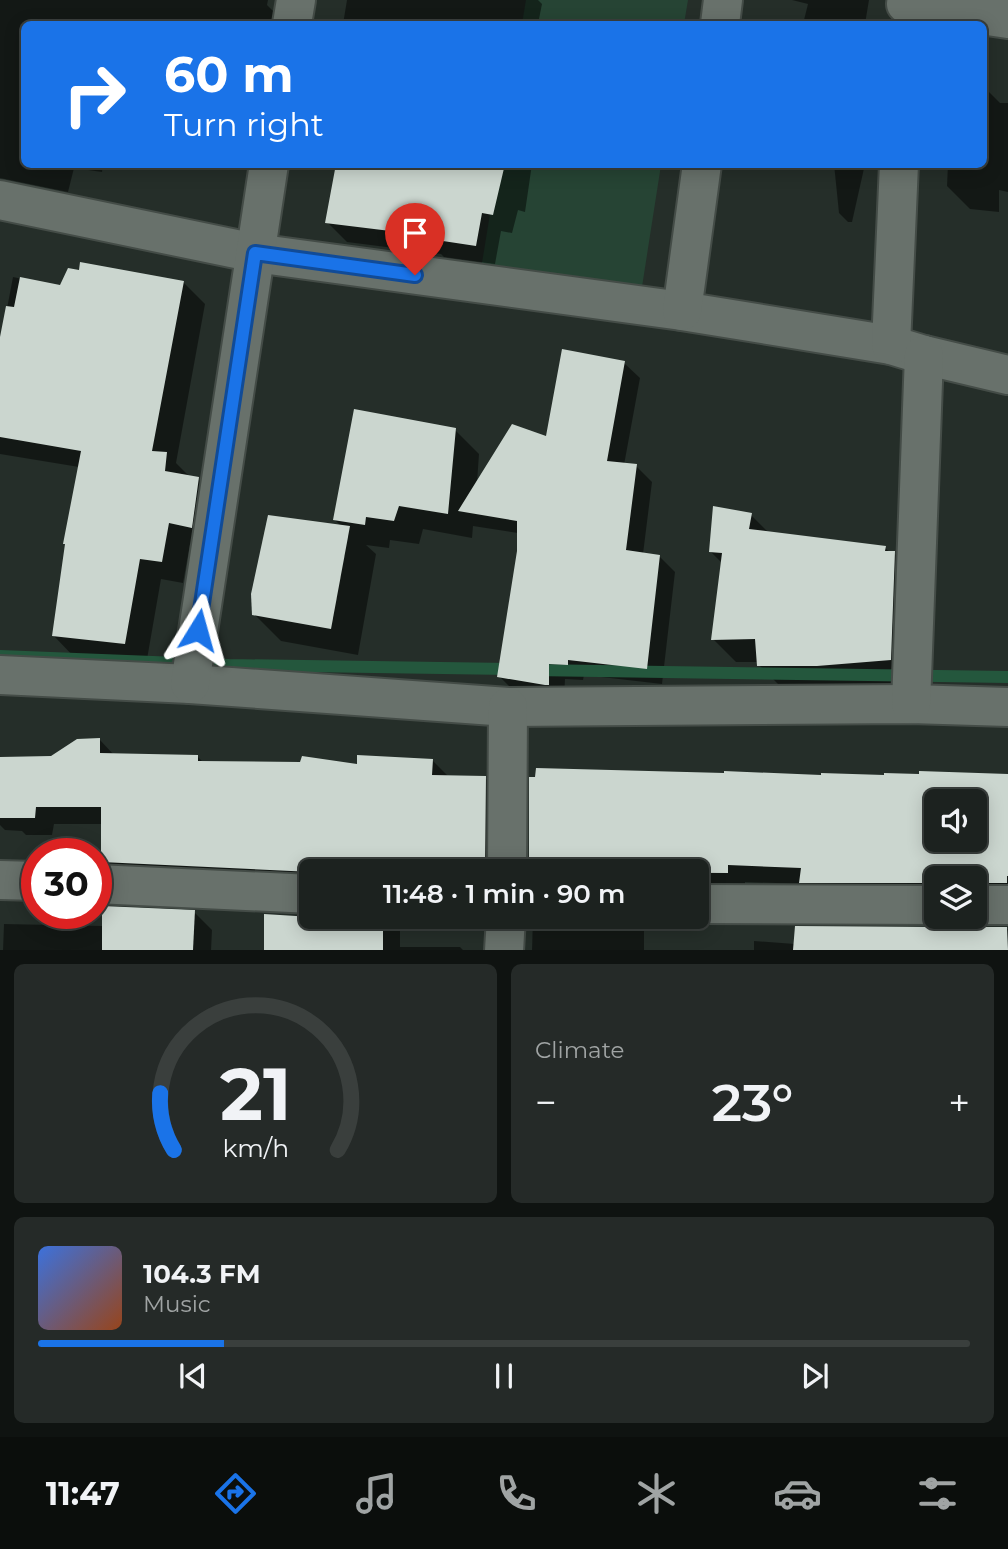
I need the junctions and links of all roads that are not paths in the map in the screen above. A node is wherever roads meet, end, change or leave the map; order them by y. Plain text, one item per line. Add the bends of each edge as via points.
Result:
1 (296, 0) edge
2 (723, 0) edge
3 (906, 10) edge
4 (1008, 19) edge
5 (292, 21) edge
6 (720, 21) edge
7 (268, 168) edge
8 (701, 168) edge
9 (899, 168) edge
10 (0, 200) edge
11 (255, 253) junction
12 (682, 311) junction
13 (907, 350) junction
14 (1008, 374) edge
15 (0, 675) edge
16 (190, 684) junction
17 (911, 704) junction
18 (508, 707) junction
19 (1008, 707) edge
20 (507, 859) edge
21 (0, 880) edge
22 (21, 881) edge
23 (112, 885) edge
24 (299, 893) edge
25 (709, 904) edge
26 (924, 905) edge
27 (987, 905) edge
28 (1008, 905) edge
29 (505, 929) edge
30 (504, 950) edge

1 - 5 street
2 - 6 street
3 - 4 street
7 - 11 street
8 - 12 street
9 - 13 street
10 - 11 street
11 - 12 street
11 - 16 street
12 - 13 street
13 - 14 street
13 - 17 street
15 - 16 street
16 - 18 street
17 - 18 street
17 - 19 street
18 - 20 street
21 - 22 street
23 - 24 street
25 - 26 street
27 - 28 street
29 - 30 street

